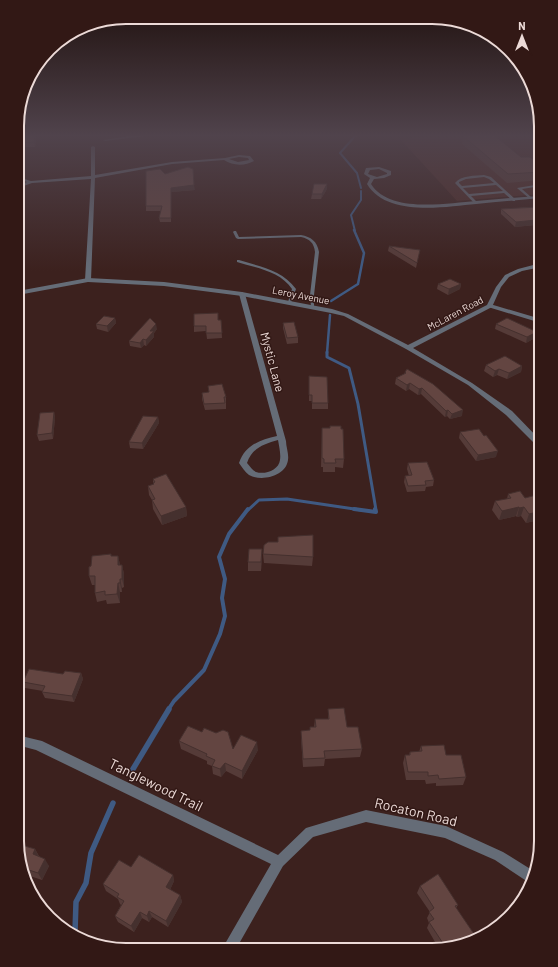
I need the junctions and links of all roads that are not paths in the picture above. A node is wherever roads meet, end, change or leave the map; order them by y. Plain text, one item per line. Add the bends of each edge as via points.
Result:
1 (25, 180) edge
2 (60, 180) edge
3 (93, 180) edge
4 (372, 180) edge
5 (460, 180) edge
6 (492, 180) edge
7 (31, 182) junction
8 (497, 184) junction
9 (24, 185) edge
10 (534, 186) edge
11 (461, 187) junction
12 (505, 192) junction
13 (468, 195) junction
14 (530, 198) junction
15 (534, 198) edge
16 (514, 200) junction
17 (476, 203) junction
18 (235, 232) dead end
19 (238, 261) dead end
20 (534, 266) edge
21 (88, 280) junction
22 (24, 292) edge
23 (242, 294) junction
24 (290, 302) junction
25 (490, 306) junction
26 (313, 307) junction
27 (534, 318) edge
28 (408, 348) junction
29 (281, 437) junction
30 (534, 438) edge
31 (24, 742) edge
32 (279, 862) junction
33 (528, 875) edge
34 (232, 943) edge

1 - 7 street
2 - 7 street
3 - 21 street
4 - 17 street via 369,184 371,190 392,201 424,207
5 - 11 lane via 457,183
6 - 8 lane
7 - 9 street
8 - 11 lane
8 - 12 lane
10 - 14 lane via 519,188
11 - 13 lane
12 - 13 lane
12 - 16 lane
13 - 17 lane
14 - 15 street
14 - 16 street
16 - 17 street
18 - 26 lane via 238,238 310,238 317,246
19 - 24 lane via 288,280 294,289
20 - 25 street, McLaren Road via 506,275 496,289
21 - 22 street, Leroy Avenue
21 - 23 street, Leroy Avenue via 164,284
23 - 24 street, Leroy Avenue
23 - 29 street, Mystic Lane
24 - 26 street, Leroy Avenue
25 - 27 street
25 - 28 street, McLaren Road
26 - 28 street, Leroy Avenue via 346,315
28 - 30 street, Leroy Avenue via 470,384 510,413
29 - 29 street, Mystic Lane via 284,461 280,468 273,473 262,475 253,474 248,470 243,463 245,455 260,443
31 - 32 street, Tanglewood Trail via 38,745
32 - 33 street, Rocaton Road via 310,832 366,816 446,832 499,856
32 - 34 street, Rocaton Road

